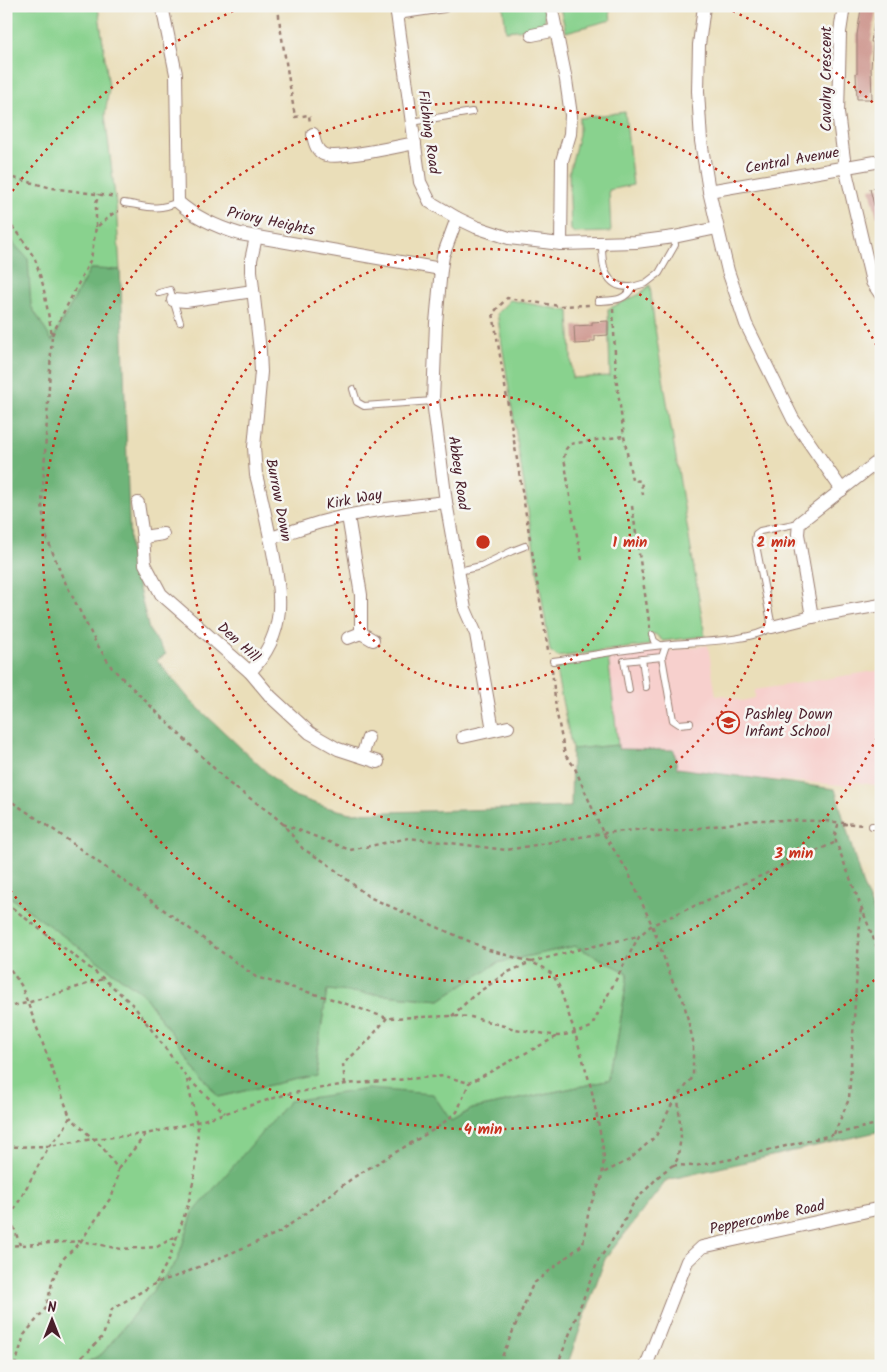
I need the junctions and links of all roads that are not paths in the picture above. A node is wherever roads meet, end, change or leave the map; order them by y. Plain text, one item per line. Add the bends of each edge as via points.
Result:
1 (162, 6) edge
2 (444, 6) edge
3 (704, 6) edge
4 (844, 6) edge
5 (396, 10) edge
6 (552, 10) dead end
7 (557, 30) junction
8 (532, 34) dead end
9 (472, 112) dead end
10 (412, 122) junction
11 (313, 134) road end
12 (415, 143) junction
13 (881, 161) edge
14 (845, 167) junction
15 (709, 191) junction
16 (124, 202) road end
17 (178, 202) junction
18 (457, 218) junction
19 (718, 228) junction
20 (256, 237) junction
21 (674, 237) junction
22 (602, 243) junction
23 (561, 244) junction
24 (440, 269) junction
25 (632, 287) junction
26 (253, 291) junction
27 (159, 293) dead end
28 (881, 296) edge
29 (173, 300) junction
30 (598, 301) road end
31 (180, 322) dead end
32 (353, 389) dead end
33 (433, 401) junction
34 (881, 459) edge
35 (842, 490) junction
36 (446, 502) junction
37 (138, 503) dead end
38 (348, 516) junction
39 (799, 523) junction
40 (163, 534) dead end
41 (143, 537) junction
42 (270, 538) junction
43 (528, 547) road end
44 (459, 571) junction
45 (881, 605) edge
46 (812, 617) junction
47 (772, 627) junction
48 (361, 633) junction
49 (652, 635) road end
50 (348, 638) dead end
51 (374, 640) dead end
52 (663, 645) junction
53 (662, 657) junction
54 (642, 659) junction
55 (553, 661) road end
56 (250, 672) junction
57 (646, 687) dead end
58 (628, 690) dead end
59 (690, 723) dead end
60 (508, 727) dead end
61 (493, 730) junction
62 (463, 737) dead end
63 (368, 738) dead end
64 (362, 756) junction
65 (378, 762) dead end
66 (872, 826) road end
67 (881, 826) edge
68 (881, 1208) edge
69 (646, 1366) edge

1 - 17 street via 176,74
2 - 5 street
3 - 15 street via 698,91
4 - 14 street, Cavalry Crescent via 840,32 838,113
5 - 10 street, Filching Road
6 - 7 street
7 - 8 street
7 - 23 street via 571,115 570,134 562,161
9 - 10 lane
10 - 12 street, Filching Road
11 - 12 street via 314,143 325,156
12 - 18 street, Filching Road via 420,182 430,202
13 - 14 street, Central Avenue
14 - 15 street, Central Avenue
14 - 28 street, Cavalry Crescent via 872,282
15 - 19 street
16 - 17 lane via 154,208
17 - 20 street, Priory Heights via 188,211 224,229
18 - 23 street, Filching Road via 510,238
18 - 24 street, Abbey Road
19 - 21 street, Filching Road
19 - 35 street via 746,324 794,419
20 - 24 street, Priory Heights
20 - 26 street, Burrow Down via 250,260
21 - 22 street, Filching Road
21 - 25 lane via 675,244 659,273 646,283
22 - 23 street, Filching Road
22 - 25 lane via 605,271 610,280 619,286
24 - 33 street, Abbey Road
25 - 30 lane via 624,297
26 - 29 street
26 - 42 street, Burrow Down via 261,372 254,462
27 - 29 lane via 170,290
29 - 31 lane
32 - 33 lane via 357,402 364,406
33 - 36 street, Abbey Road
34 - 35 street
35 - 39 street
36 - 38 street, Kirk Way
36 - 44 street, Abbey Road
37 - 41 street, Den Hill
38 - 42 street, Kirk Way
38 - 48 street via 361,595
39 - 46 street
39 - 47 lane via 756,534
40 - 41 street
41 - 56 street, Den Hill via 145,564 161,594
42 - 56 street, Burrow Down via 280,607 269,647
43 - 44 lane via 481,566
44 - 61 street, Abbey Road via 465,609 476,634
45 - 46 street
46 - 47 street
47 - 52 lane via 748,636
48 - 50 street
48 - 51 street
49 - 52 lane via 654,642
52 - 53 lane
52 - 55 lane
53 - 54 lane
53 - 59 lane via 673,720 679,724
54 - 57 lane
54 - 58 lane via 624,661
56 - 64 street, Den Hill via 310,733 338,749
60 - 61 street
61 - 62 street
63 - 64 street
64 - 65 street, Den Hill
66 - 67 lane
68 - 69 street, Peppercombe Road via 702,1247 687,1261

